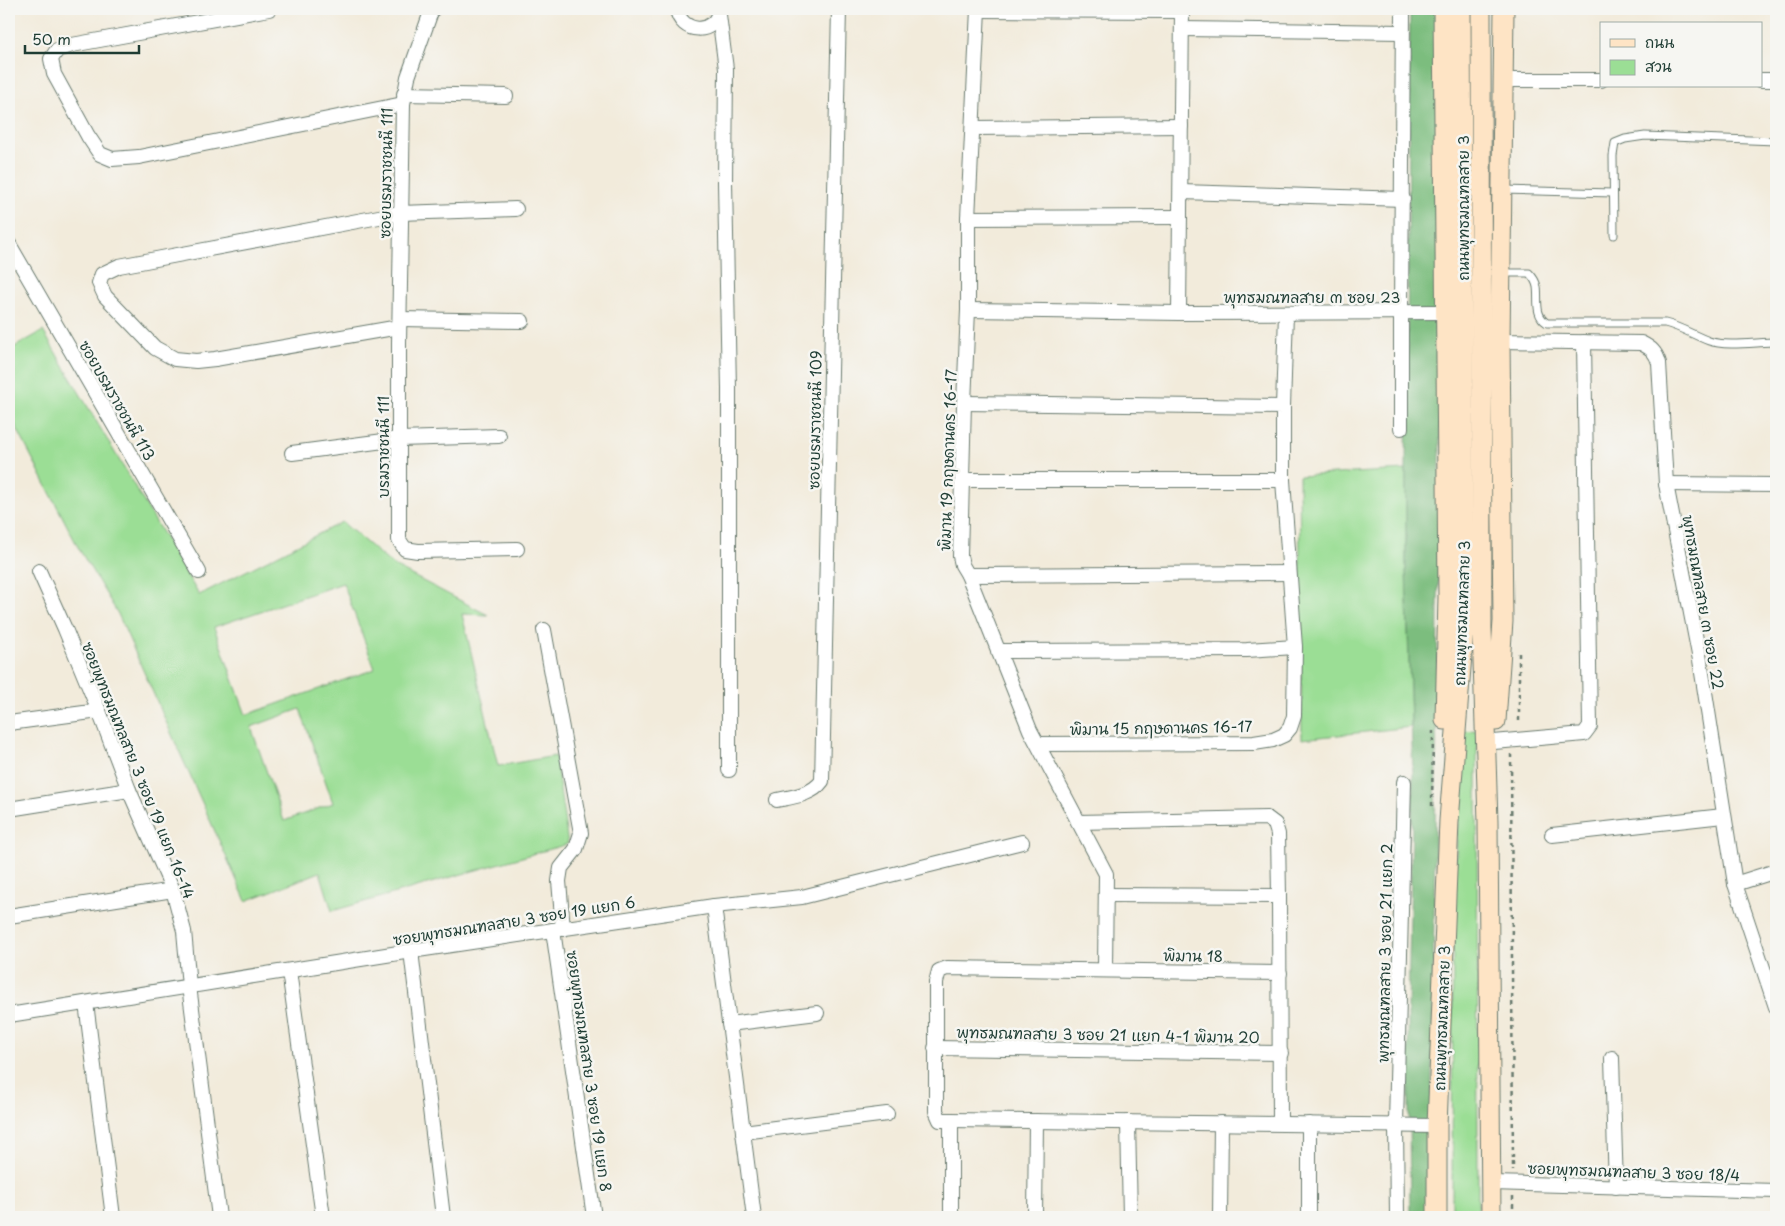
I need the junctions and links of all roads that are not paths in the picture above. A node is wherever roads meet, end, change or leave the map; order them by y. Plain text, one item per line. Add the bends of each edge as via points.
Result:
1 (269, 9) edge
2 (432, 9) edge
3 (677, 9) edge
4 (839, 9) edge
5 (1403, 9) edge
6 (1459, 9) edge
7 (1480, 9) edge
8 (1486, 9) edge
9 (1504, 9) edge
10 (978, 10) edge
11 (1182, 10) edge
12 (719, 12) edge
13 (1444, 17) edge
14 (1182, 29) junction
15 (1402, 32) junction
16 (1504, 38) junction
17 (1504, 80) junction
18 (1600, 80) edge
19 (1762, 80) edge
20 (1776, 80) edge
21 (506, 96) dead end
22 (404, 99) junction
23 (1181, 126) junction
24 (973, 128) junction
25 (1776, 141) edge
26 (1502, 190) junction
27 (1180, 192) junction
28 (1613, 192) junction
29 (1403, 199) junction
30 (516, 209) dead end
31 (400, 213) junction
32 (1180, 217) junction
33 (968, 218) junction
34 (1614, 235) dead end
35 (9, 244) edge
36 (1502, 273) junction
37 (968, 310) junction
38 (1401, 312) junction
39 (1446, 312) junction
40 (1179, 313) junction
41 (1286, 313) junction
42 (522, 321) dead end
43 (399, 323) junction
44 (1500, 341) junction
45 (1584, 342) junction
46 (1776, 342) edge
47 (398, 343) joint
48 (964, 403) junction
49 (1283, 407) junction
50 (1401, 428) dead end
51 (499, 436) dead end
52 (398, 439) junction
53 (292, 453) dead end
54 (962, 480) junction
55 (1283, 480) junction
56 (1666, 484) junction
57 (1776, 484) edge
58 (517, 549) dead end
59 (39, 571) dead end
60 (199, 572) dead end
61 (1289, 572) junction
62 (968, 575) junction
63 (1473, 628) junction
64 (544, 630) dead end
65 (1295, 647) junction
66 (998, 651) junction
67 (99, 711) junction
68 (9, 723) edge
69 (1503, 742) junction
70 (1038, 744) junction
71 (729, 770) dead end
72 (1404, 782) dead end
73 (129, 790) junction
74 (777, 800) dead end
75 (9, 809) edge
76 (1724, 816) junction
77 (1449, 821) junction
78 (1078, 822) junction
79 (1488, 822) junction
80 (1552, 835) dead end
81 (1022, 842) dead end
82 (1776, 871) edge
83 (1735, 884) junction
84 (173, 890) junction
85 (1106, 895) junction
86 (1279, 896) junction
87 (714, 906) junction
88 (9, 916) edge
89 (558, 929) junction
90 (411, 951) junction
91 (1105, 969) junction
92 (289, 972) junction
93 (1280, 973) junction
94 (189, 986) junction
95 (1774, 990) edge
96 (86, 1003) junction
97 (1776, 1007) edge
98 (817, 1012) dead end
99 (9, 1015) edge
100 (729, 1024) junction
101 (935, 1048) junction
102 (1281, 1053) junction
103 (1612, 1058) dead end
104 (886, 1114) dead end
105 (951, 1120) junction
106 (1036, 1121) junction
107 (1128, 1122) junction
108 (1221, 1123) junction
109 (1280, 1123) junction
110 (1309, 1124) junction
111 (1396, 1125) junction
112 (1437, 1126) junction
113 (743, 1132) junction
114 (1492, 1183) junction
115 (1616, 1187) junction
116 (1776, 1191) edge
117 (113, 1217) edge
118 (219, 1217) edge
119 (323, 1217) edge
120 (443, 1217) edge
121 (594, 1217) edge
122 (754, 1217) edge
123 (951, 1217) edge
124 (1035, 1217) edge
125 (1130, 1217) edge
126 (1220, 1217) edge
127 (1309, 1217) edge
128 (1397, 1217) edge
129 (1437, 1217) edge
130 (1492, 1217) edge

1 - 22 street via 72,44 58,50 51,59 54,74 100,154 112,159 138,157
2 - 22 street, ซอยบรมราชชนนี 111 via 408,77
3 - 12 street via 680,20 696,29 714,23
4 - 74 street, ซอยบรมราชชนนี 109 via 822,781 809,793
5 - 15 street
6 - 13 main road
6 - 63 main road, ถนนพุทธมณฑลสาย 3
7 - 63 main road, ถนนพุทธมณฑลสาย 3
8 - 16 main road via 1498,19
9 - 16 main road
10 - 11 street
10 - 24 street, พิมาน 19 กฤษดานคร 16-17
11 - 14 street
12 - 71 street via 726,70
13 - 39 main road
14 - 15 street
14 - 23 street
15 - 29 street
16 - 17 main road
17 - 18 street
17 - 26 main road
19 - 20 street
21 - 22 street
22 - 31 street, ซอยบรมราชชนนี 111
23 - 24 street
23 - 27 street
24 - 33 street, พิมาน 19 กฤษดานคร 16-17
25 - 28 lane via 1645,136 1625,139 1615,143 1612,156
26 - 28 lane
26 - 36 main road
27 - 29 street
27 - 32 street
28 - 34 lane
29 - 38 street
30 - 31 street
31 - 43 street, ซอยบรมราชชนนี 111
31 - 43 street via 119,266 102,274 99,283 104,296 134,328 155,348 175,359 215,359
32 - 33 street
32 - 40 street
33 - 37 street, พิมาน 19 กฤษดานคร 16-17
35 - 60 street, ซอยบรมราชชนนี 113
36 - 44 main road
36 - 46 lane via 1530,273 1537,285 1538,310 1542,320 1548,323 1664,323 1720,344
37 - 40 street, พุทธมณฑลสาย ๓ ซอย 23
37 - 48 street, พิมาน 19 กฤษดานคร 16-17
38 - 39 street, พุทธมณฑลสาย ๓ ซอย 23
38 - 41 street, พุทธมณฑลสาย ๓ ซอย 23
38 - 50 street
39 - 77 main road via 1448,597 1445,718
40 - 41 street, พุทธมณฑลสาย ๓ ซอย 23
41 - 49 street
42 - 43 street
43 - 47 street, ซอยบรมราชชนนี 111
44 - 45 street, พุทธมณฑลสาย ๓ ซอย 22
44 - 69 main road
45 - 56 street, พุทธมณฑลสาย ๓ ซอย 22 via 1641,343 1656,353
45 - 69 street via 1590,726 1584,734
47 - 52 street, บรมราชชนนี 111
48 - 49 street
48 - 54 street, พิมาน 19 กฤษดานคร 16-17
49 - 55 street
51 - 52 street
52 - 53 street
52 - 58 street, บรมราชชนนี 111 via 398,526 399,540 405,549
54 - 55 street
54 - 62 street, พิมาน 19 กฤษดานคร 16-17 via 960,556
55 - 61 street
56 - 57 street
56 - 76 street, พุทธมณฑลสาย ๓ ซอย 22 via 1700,660
59 - 67 street, ซอยพุทธมณฑลสาย 3 ซอย 19 แยก 16-14
61 - 62 street
61 - 65 street
62 - 66 street, พิมาน 19 กฤษดานคร 16-17
63 - 77 main road, ถนนพุทธมณฑลสาย 3
63 - 79 main road, ถนนพุทธมณฑลสาย 3
64 - 89 street, ซอยพุทธมณฑลสาย 3 ซอย 19 แยก 8 via 581,832 576,849 561,868
65 - 66 street
65 - 70 street, พิมาน 15 กฤษดานคร 16-17 via 1294,716 1284,735 1273,740 1254,743
66 - 70 street, พิมาน 19 กฤษดานคร 16-17
67 - 68 street
67 - 73 street, ซอยพุทธมณฑลสาย 3 ซอย 19 แยก 16-14
69 - 79 main road
70 - 78 street, พิมาน 19 กฤษดานคร 16-17
72 - 111 street, พุทธมณฑลสาย 3 ซอย 21 แยก 2
73 - 75 street
73 - 84 street, ซอยพุทธมณฑลสาย 3 ซอย 19 แยก 16-14
76 - 80 street
76 - 83 street, พุทธมณฑลสาย ๓ ซอย 22
77 - 112 main road, ถนนพุทธมณฑลสาย 3
78 - 85 street, พิมาน 19 กฤษดานคร 16-17 via 1106,874
78 - 86 street via 1267,818 1275,824 1278,834
79 - 114 main road, ถนนพุทธมณฑลสาย 3
81 - 87 street, ซอยพุทธมณฑลสาย 3 ซอย 19 แยก 6 via 802,897
82 - 83 street
83 - 95 street, พุทธมณฑลสาย ๓ ซอย 22
84 - 88 street
84 - 94 street, ซอยพุทธมณฑลสาย 3 ซอย 19 แยก 16-14 via 184,931
85 - 86 street
85 - 91 street, พิมาน 19 กฤษดานคร 16-17
86 - 93 street
87 - 89 street, ซอยพุทธมณฑลสาย 3 ซอย 19 แยก 6
87 - 100 street
89 - 90 street, ซอยพุทธมณฑลสาย 3 ซอย 19 แยก 6
89 - 121 street, ซอยพุทธมณฑลสาย 3 ซอย 19 แยก 8
90 - 92 street, ซอยพุทธมณฑลสาย 3 ซอย 19 แยก 6
90 - 120 street
91 - 93 street, พิมาน 18
91 - 101 street, พิมาน 18 via 947,968 939,971
92 - 94 street, ซอยพุทธมณฑลสาย 3 ซอย 19 แยก 6
92 - 119 street
93 - 102 street
94 - 96 street, ซอยพุทธมณฑลสาย 3 ซอย 19 แยก 6
94 - 118 street, ซอยพุทธมณฑลสาย 3 ซอย 19 แยก 16-14
95 - 97 street, พุทธมณฑลสาย ๓ ซอย 22
96 - 99 street, ซอยพุทธมณฑลสาย 3 ซอย 19 แยก 6
96 - 117 street
98 - 100 street
100 - 113 street
101 - 102 street, พุทธมณฑลสาย 3 ซอย 21 แยก 4-1 พิมาน 20
101 - 105 street via 936,1111 940,1120
102 - 109 street
103 - 115 street
104 - 113 street
105 - 106 street
105 - 123 street
106 - 107 street
106 - 124 street
107 - 108 street
107 - 125 street
108 - 109 street
108 - 126 street
109 - 110 street
110 - 111 street
110 - 127 street
111 - 112 street
111 - 128 street, พุทธมณฑลสาย 3 ซอย 21 แยก 2
112 - 129 main road, ถนนพุทธมณฑลสาย 3
113 - 122 street
114 - 115 street, ซอยพุทธมณฑลสาย 3 ซอย 18/4
114 - 130 main road, ถนนพุทธมณฑลสาย 3
115 - 116 street, ซอยพุทธมณฑลสาย 3 ซอย 18/4

